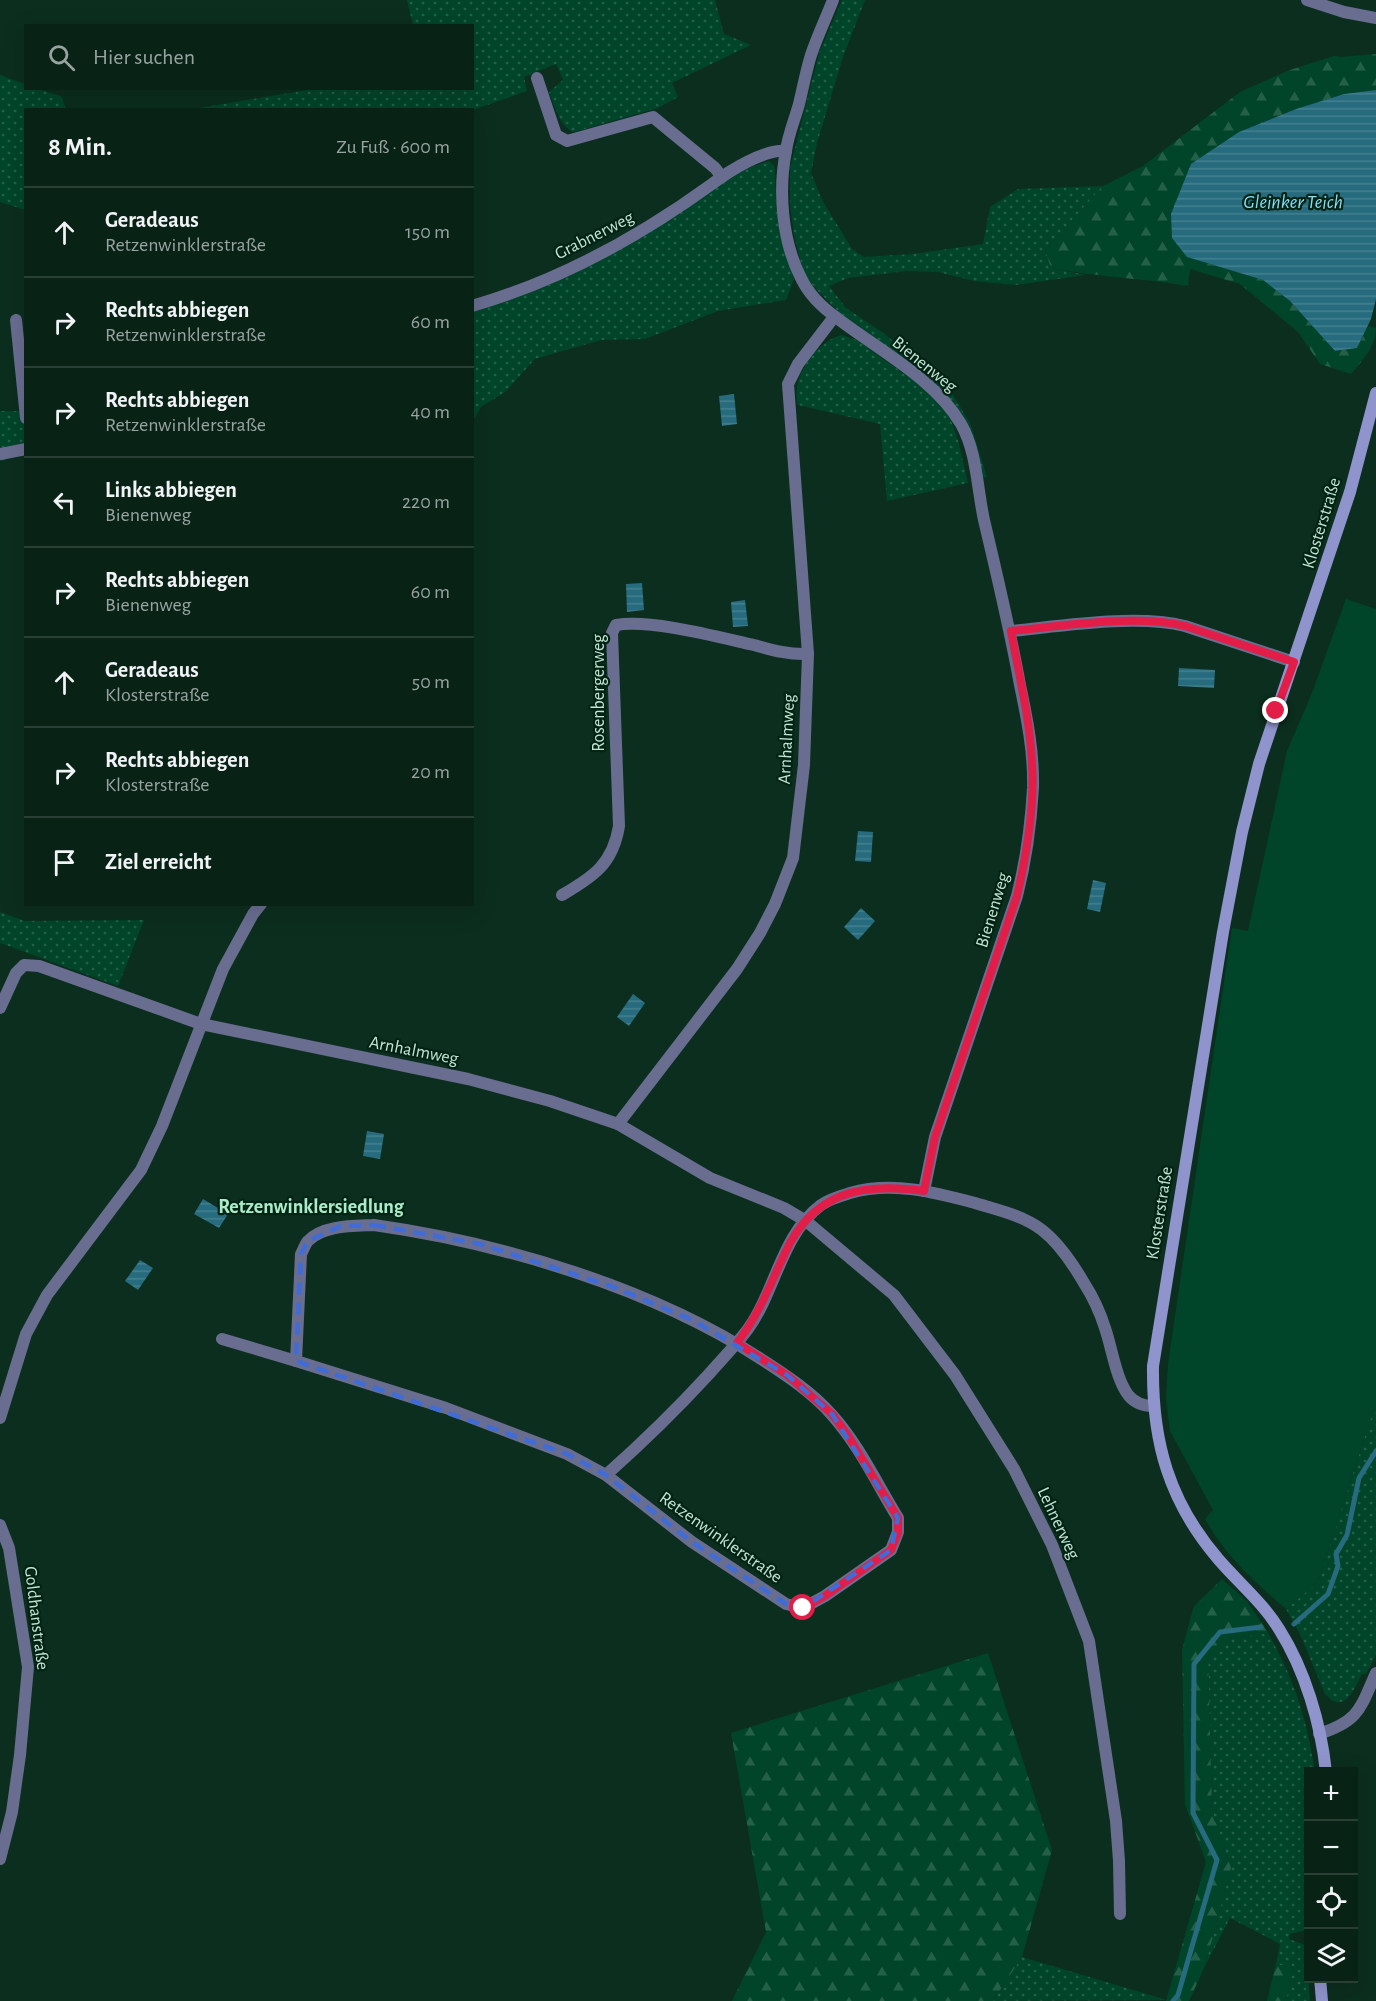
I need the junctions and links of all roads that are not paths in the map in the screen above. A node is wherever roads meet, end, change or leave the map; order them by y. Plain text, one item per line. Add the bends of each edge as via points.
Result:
1 (833, 0) edge
2 (1307, 0) edge
3 (1376, 18) edge
4 (537, 78) dead end
5 (786, 151) junction
6 (722, 177) junction
7 (474, 305) edge
8 (834, 317) junction
9 (16, 320) dead end
10 (1376, 393) edge
11 (24, 398) edge
12 (24, 449) edge
13 (0, 454) edge
14 (1011, 631) junction
15 (808, 654) junction
16 (1294, 662) junction
17 (562, 895) dead end
18 (259, 906) edge
19 (0, 1008) edge
20 (201, 1024) junction
21 (618, 1124) junction
22 (924, 1191) junction
23 (806, 1221) junction
24 (222, 1339) dead end
25 (737, 1343) junction
26 (296, 1361) junction
27 (1153, 1406) junction
28 (0, 1418) edge
29 (606, 1475) junction
30 (0, 1525) edge
31 (1376, 1672) edge
32 (1319, 1734) junction
33 (1325, 1767) edge
34 (0, 1859) edge
35 (1120, 1914) dead end
36 (1320, 1983) edge
37 (1322, 2001) edge

1 - 5 street via 811,55
2 - 3 street
4 - 6 street via 556,135 567,141 653,117
5 - 6 street, Grabnerweg via 768,153
5 - 8 street, Bienenweg via 783,214 794,261 807,288
6 - 7 street, Grabnerweg via 638,234 519,291
8 - 14 street, Bienenweg via 918,377 939,395 962,425
8 - 15 street, Arnhalmweg via 798,364 788,384
9 - 11 street
10 - 16 street, Klosterstraße via 1350,492
12 - 13 street
14 - 16 street via 1167,621
14 - 22 street, Bienenweg via 1032,762 1024,869 935,1137
15 - 17 street, Rosenbergerweg via 789,654 656,626 616,625 612,633 619,826 606,861 591,878
15 - 21 street, Arnhalmweg via 804,765 793,858 775,904 737,969
16 - 27 street, Klosterstraße via 1260,764 1236,863 1159,1320
18 - 20 street via 223,969
19 - 20 street, Arnhalmweg via 16,973 24,965 39,966
20 - 21 street, Arnhalmweg via 468,1079
20 - 28 street via 141,1170 47,1295 26,1334
21 - 23 street, Arnhalmweg via 710,1179 784,1208
22 - 23 street via 860,1190 821,1205
22 - 27 street via 1005,1211 1043,1231 1059,1246 1095,1303 1129,1396 1144,1406
23 - 25 street via 788,1247 758,1313
23 - 35 street, Lehnerweg via 894,1295 916,1321 986,1422 1052,1545 1089,1641 1116,1821
24 - 26 street, Retzenwinklerstraße
25 - 26 street, Retzenwinklerstraße via 616,1288 480,1244 374,1225 340,1226 308,1241 301,1254
25 - 29 street via 672,1414
25 - 29 street, Retzenwinklerstraße via 787,1375 832,1414 898,1518 898,1533 891,1550 803,1608 786,1604 692,1542
26 - 29 street, Retzenwinklerstraße via 499,1427 567,1454
27 - 32 street, Klosterstraße via 1165,1469 1175,1493 1205,1542 1279,1629 1310,1700
30 - 34 street, Goldhanstraße via 9,1548 28,1667 15,1790
31 - 32 street via 1357,1714 1339,1728
32 - 33 street, Klosterstraße
36 - 37 street

